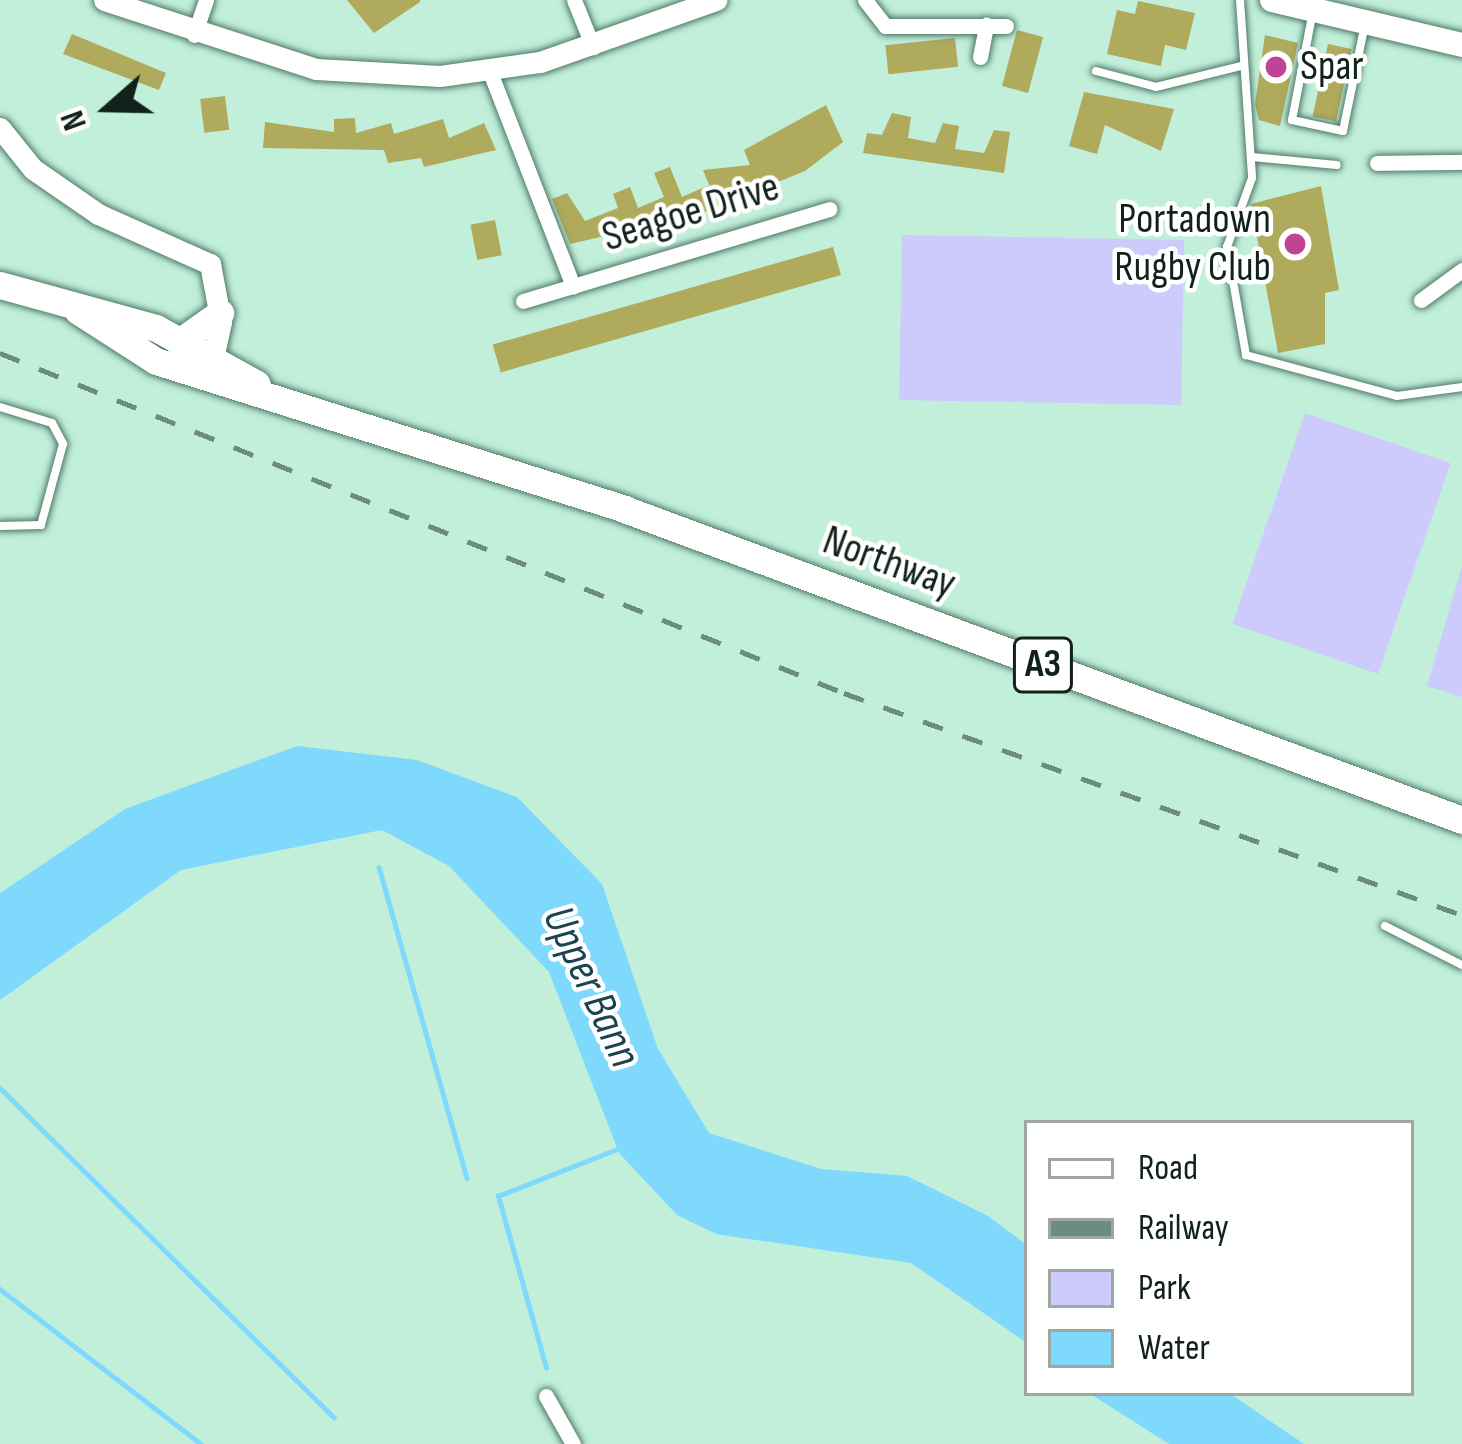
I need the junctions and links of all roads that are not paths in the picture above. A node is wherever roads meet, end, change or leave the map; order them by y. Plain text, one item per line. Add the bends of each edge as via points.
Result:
1 (104, 0) edge
2 (206, 0) edge
3 (574, 0) edge
4 (716, 0) edge
5 (865, 0) edge
6 (1240, 0) edge
7 (1272, 0) edge
8 (1313, 10) junction
9 (1366, 22) junction
10 (986, 25) junction
11 (1006, 26) dead end
12 (194, 35) junction
13 (1462, 45) edge
14 (593, 47) junction
15 (980, 57) dead end
16 (1241, 66) junction
17 (1096, 71) dead end
18 (490, 72) junction
19 (0, 128) edge
20 (1252, 157) junction
21 (1377, 163) dead end
22 (1462, 163) edge
23 (1337, 165) dead end
24 (829, 208) dead end
25 (1462, 270) edge
26 (0, 285) edge
27 (573, 286) junction
28 (1421, 300) dead end
29 (523, 301) dead end
30 (78, 311) junction
31 (220, 313) junction
32 (182, 340) junction
33 (211, 368) junction
34 (1462, 387) edge
35 (0, 406) edge
36 (0, 526) edge
37 (1462, 820) edge
38 (1385, 926) dead end
39 (1462, 964) edge
40 (546, 1396) dead end
41 (573, 1444) edge

1 - 12 main road
2 - 12 street
3 - 14 street
4 - 14 main road
5 - 10 street via 885,26
6 - 16 lane
7 - 8 main road
8 - 9 main road
8 - 9 lane via 1292,120 1342,131
9 - 13 main road
10 - 11 street
10 - 15 street
12 - 18 main road via 349,73
14 - 18 main road
16 - 17 lane via 1156,87
16 - 20 lane
18 - 27 street, Seagoe Drive
19 - 31 main road via 33,169 98,214 195,250 215,277
20 - 23 lane
20 - 34 lane via 1228,248 1246,355 1397,396
21 - 22 street
24 - 27 street, Seagoe Drive
25 - 28 street
26 - 30 highway, Northway / A3
27 - 29 street, Seagoe Drive
30 - 32 highway, Northway / A3
30 - 33 highway, Northway / A3 via 155,361
31 - 32 highway
31 - 33 main road
32 - 33 highway, Northway / A3
33 - 37 highway, Northway / A3 via 270,397 624,509
35 - 36 lane via 52,422 63,444 41,525
38 - 39 lane
40 - 41 street

